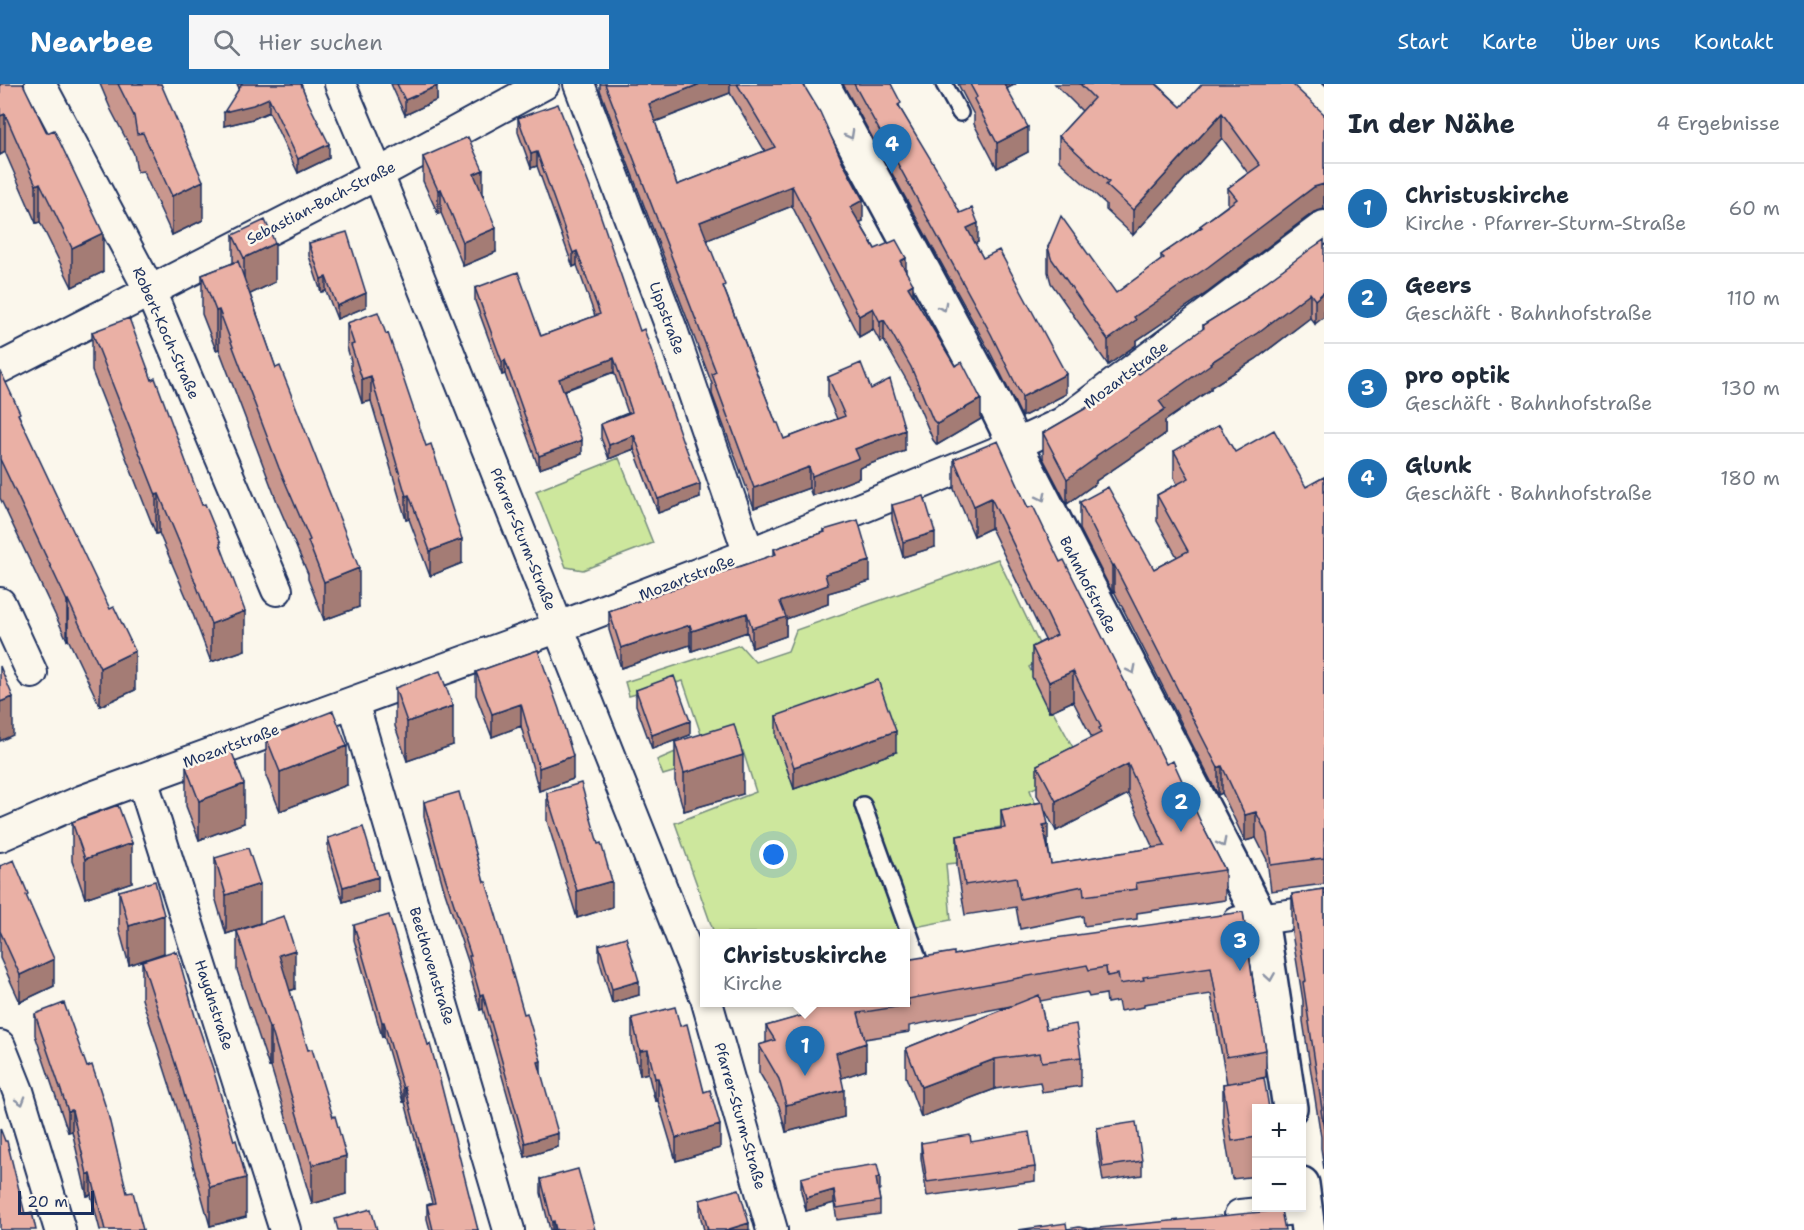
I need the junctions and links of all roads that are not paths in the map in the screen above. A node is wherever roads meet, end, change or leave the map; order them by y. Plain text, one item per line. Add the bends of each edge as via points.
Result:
1 (40, 84) edge
2 (340, 84) edge
3 (544, 84) edge
4 (579, 84) edge
5 (822, 84) edge
6 (944, 84) edge
7 (1298, 84) edge
8 (1324, 107) edge
9 (960, 113) dead end
10 (378, 174) junction
11 (1324, 226) edge
12 (150, 291) junction
13 (0, 368) edge
14 (1015, 445) junction
15 (749, 554) junction
16 (277, 590) dead end
17 (0, 603) edge
18 (559, 627) junction
19 (32, 673) dead end
20 (353, 702) junction
21 (142, 779) junction
22 (863, 805) dead end
23 (0, 836) edge
24 (1324, 910) edge
25 (1261, 919) junction
26 (1214, 926) edge
27 (910, 929) edge
28 (910, 929) edge
29 (924, 966) edge
30 (700, 981) edge
31 (708, 1007) edge
32 (0, 1046) edge
33 (1289, 1104) edge
34 (1264, 1212) edge
35 (1213, 1217) edge
36 (60, 1230) edge
37 (285, 1230) edge
38 (509, 1230) edge
39 (772, 1230) edge

1 - 12 street, Robert-Koch-Straße
2 - 10 street, Pfarrer-Sturm-Straße
3 - 10 street, Sebastian-Bach-Straße
4 - 15 street, Lippstraße via 672,330
5 -> 14 street, Bahnhofstraße
6 - 9 lane
7 - 8 street
10 - 12 street, Sebastian-Bach-Straße
10 - 18 street, Pfarrer-Sturm-Straße
11 - 14 street, Mozartstraße via 1062,423
12 - 13 street, Sebastian-Bach-Straße
12 - 16 street, Robert-Koch-Straße
14 - 15 street, Mozartstraße
14 -> 25 street, Bahnhofstraße
15 - 18 street, Mozartstraße
17 - 19 street
18 - 20 street, Mozartstraße
18 - 30 street, Pfarrer-Sturm-Straße
20 - 21 street, Mozartstraße
20 - 38 street, Beethovenstraße
21 - 23 street, Mozartstraße
21 - 37 street, Haydnstraße
22 - 27 lane
24 - 25 street
25 - 26 street
25 -> 33 street, Bahnhofstraße
28 - 29 lane
31 - 39 street, Pfarrer-Sturm-Straße
32 -> 36 street via 18,1090
34 - 35 street

